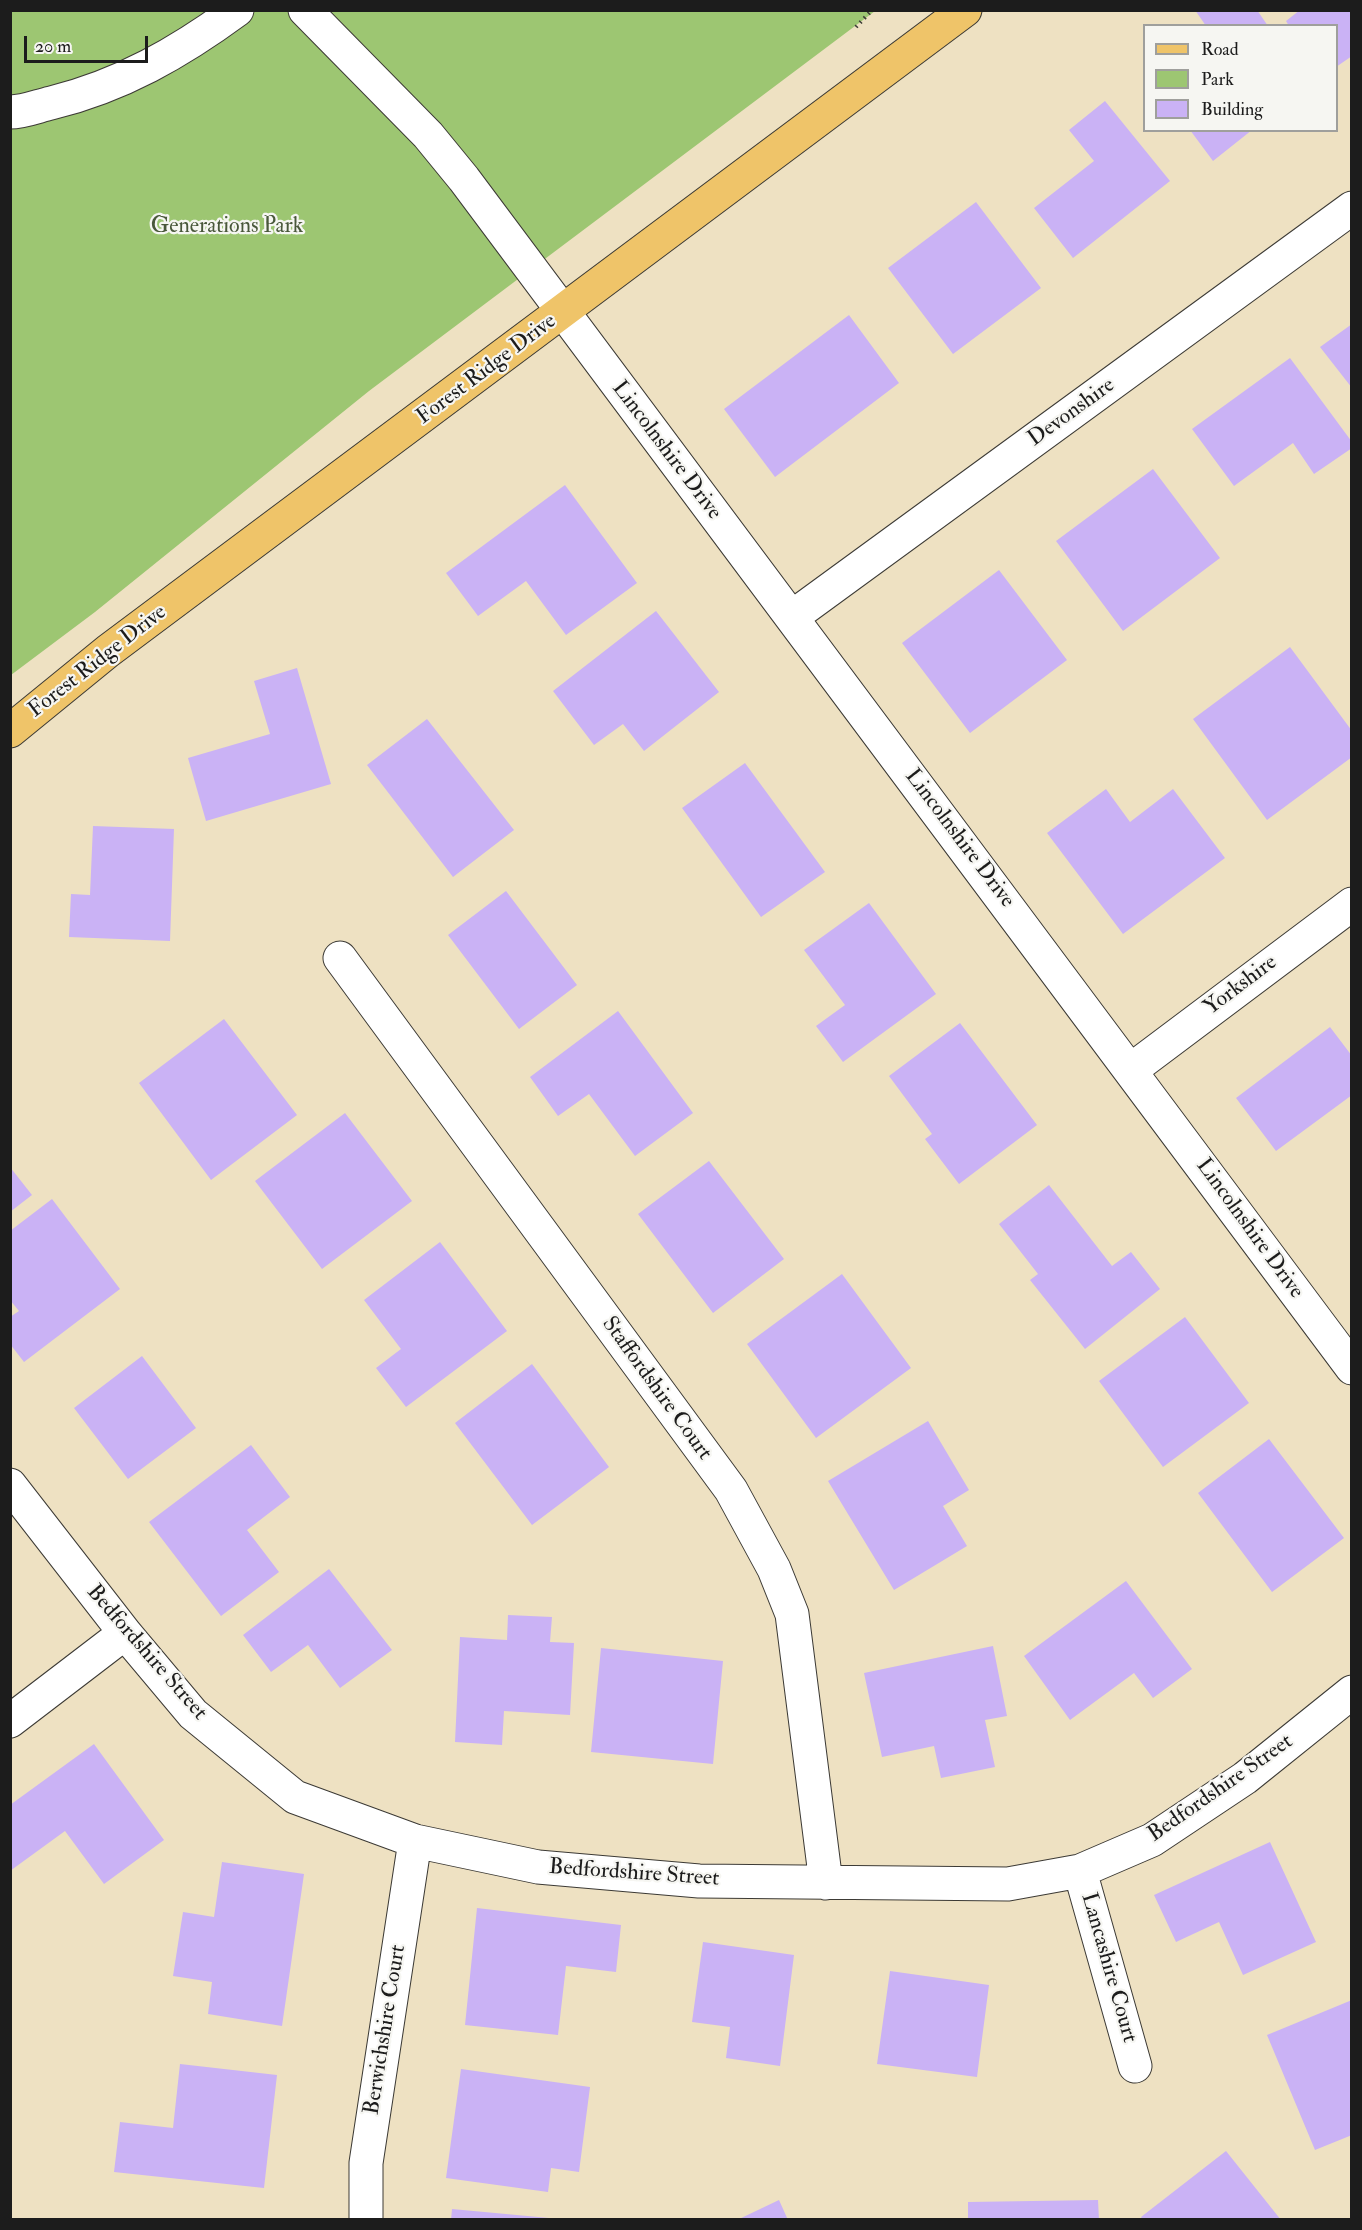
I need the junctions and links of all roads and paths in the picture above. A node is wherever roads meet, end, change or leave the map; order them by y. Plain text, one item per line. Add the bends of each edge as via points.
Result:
1 (237, 10) edge
2 (305, 10) edge
3 (872, 10) edge
4 (965, 10) edge
5 (856, 27) dead end
6 (10, 112) edge
7 (1352, 208) edge
8 (562, 314) junction
9 (792, 617) junction
10 (10, 730) edge
11 (1352, 903) edge
12 (340, 958) dead end
13 (1131, 1070) junction
14 (1352, 1368) edge
15 (10, 1485) edge
16 (125, 1633) junction
17 (1352, 1692) edge
18 (10, 1721) edge
19 (415, 1841) junction
20 (1080, 1870) junction
21 (826, 1883) junction
22 (1135, 2066) dead end
23 (366, 2220) edge

1 - 6 street via 195,42 146,69 82,96
2 - 8 street, Lincolnshire Drive via 428,135
3 - 5 path
4 - 8 main road, Forest Ridge Drive
7 - 9 street, Devonshire
8 - 9 street, Lincolnshire Drive
8 - 10 main road, Forest Ridge Drive via 108,651
9 - 13 street, Lincolnshire Drive
11 - 13 street, Yorkshire
12 - 21 street, Staffordshire Court via 731,1490 774,1569 792,1614
13 - 14 street, Lincolnshire Drive
15 - 16 street, Bedfordshire Street
16 - 18 street
16 - 19 street, Bedfordshire Street via 193,1714 296,1797
17 - 20 street, Bedfordshire Street via 1245,1778 1152,1840
19 - 21 street, Bedfordshire Street via 538,1867 699,1881
19 - 23 street, Berwichshire Court via 366,2163
20 - 21 street, Bedfordshire Street via 1008,1884
20 - 22 street, Lancashire Court

